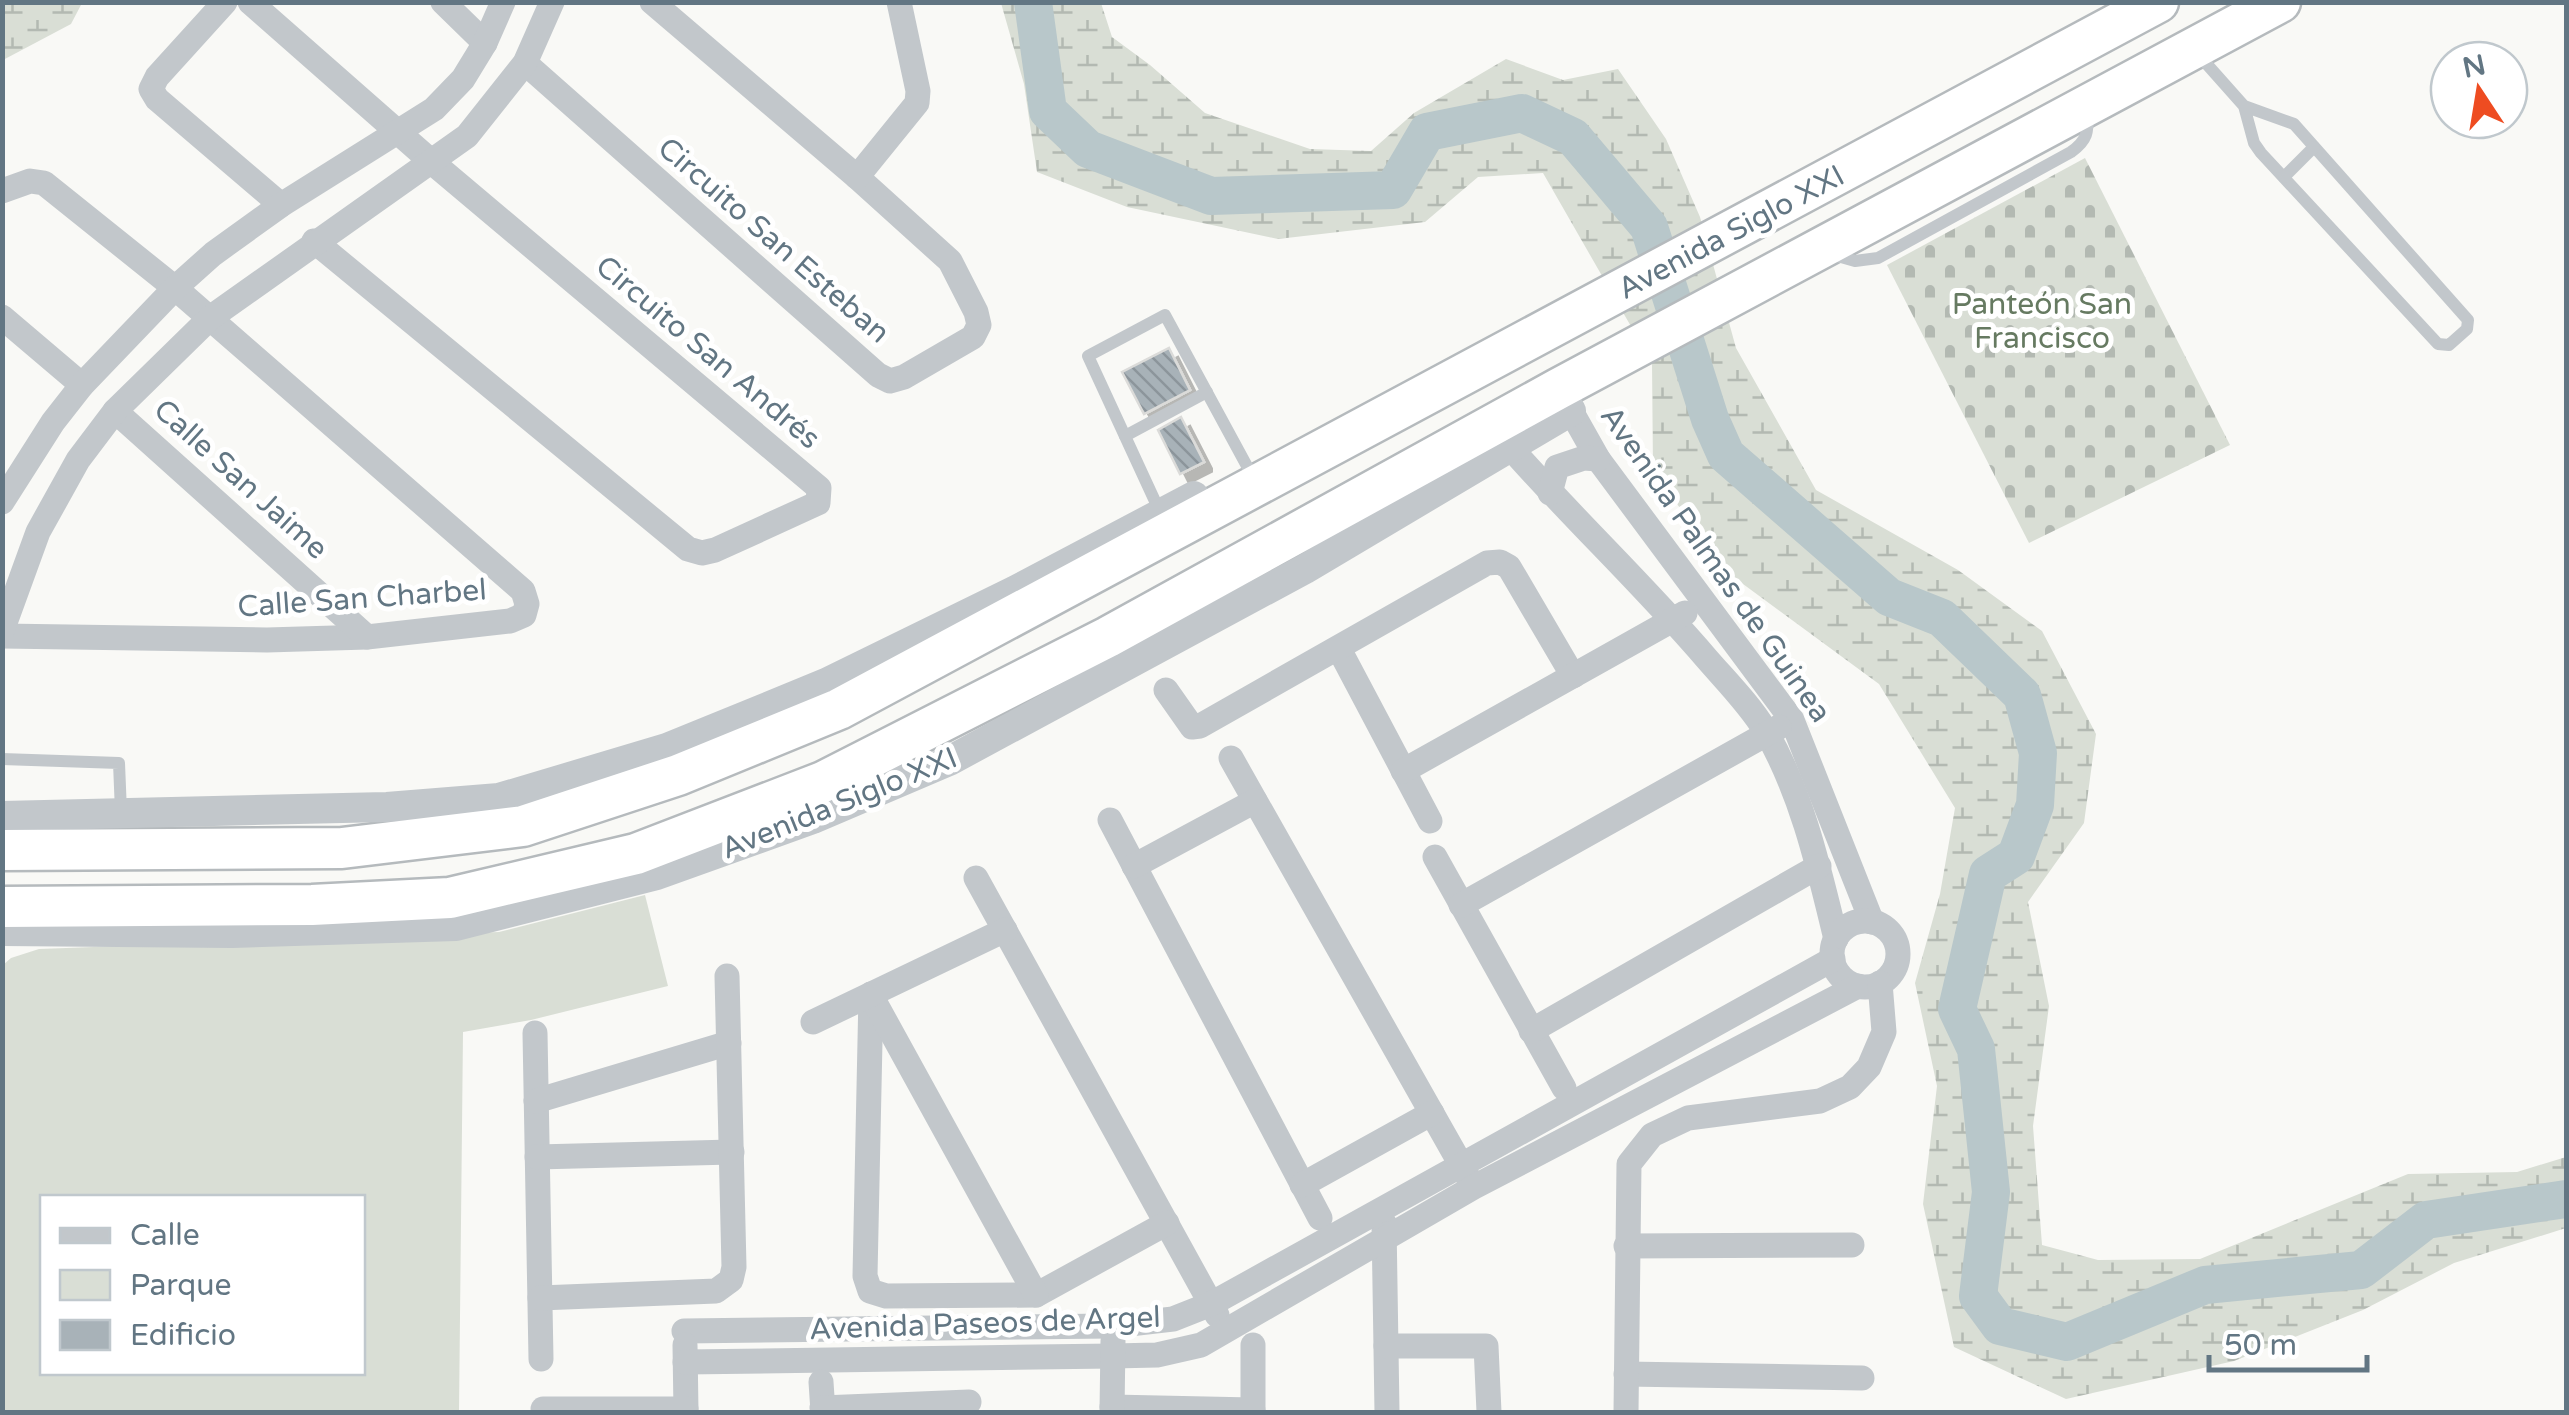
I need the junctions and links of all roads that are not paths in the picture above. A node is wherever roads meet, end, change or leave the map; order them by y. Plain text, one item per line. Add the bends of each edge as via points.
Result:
1 (225, 2) edge
2 (250, 2) edge
3 (442, 2) edge
4 (502, 2) edge
5 (552, 2) edge
6 (652, 2) edge
7 (899, 2) edge
8 (2158, 2) edge
9 (2280, 2) edge
10 (485, 43) junction
11 (2193, 49) junction
12 (525, 63) junction
13 (2244, 106) junction
14 (401, 132) junction
15 (2314, 147) junction
16 (432, 163) junction
17 (857, 177) junction
18 (2284, 178) junction
19 (2, 191) edge
20 (281, 206) junction
21 (314, 241) junction
22 (176, 288) junction
23 (2, 317) edge
24 (210, 318) junction
25 (82, 385) junction
26 (1207, 392) junction
27 (1564, 400) junction
28 (115, 411) junction
29 (1125, 436) junction
30 (1509, 446) junction
31 (1598, 459) junction
32 (1304, 462) junction
33 (1248, 468) junction
34 (1550, 493) junction
35 (2, 502) edge
36 (1165, 524) junction
37 (1702, 602) junction
38 (1673, 619) junction
39 (2, 634) edge
40 (367, 636) junction
41 (1338, 649) junction
42 (1115, 652) junction
43 (1573, 676) junction
44 (1166, 690) dead end
45 (1792, 720) junction
46 (1767, 734) junction
47 (1231, 758) dead end
48 (2, 759) edge
49 (1403, 770) junction
50 (1255, 801) junction
51 (2, 802) edge
52 (17, 817) edge
53 (1110, 820) dead end
54 (1430, 821) dead end
55 (148, 826) junction
56 (2, 850) edge
57 (1435, 856) dead end
58 (1134, 866) junction
59 (1819, 866) junction
60 (976, 878) dead end
61 (1461, 905) junction
62 (1872, 922) junction
63 (5, 926) edge
64 (1005, 930) junction
65 (1834, 949) junction
66 (728, 976) dead end
67 (1869, 985) junction
68 (871, 994) junction
69 (813, 1022) dead end
70 (1531, 1032) junction
71 (535, 1033) dead end
72 (729, 1043) junction
73 (1569, 1095) junction
74 (536, 1101) junction
75 (1432, 1113) junction
76 (732, 1152) junction
77 (537, 1157) junction
78 (1461, 1164) junction
79 (1302, 1185) junction
80 (1474, 1187) junction
81 (1383, 1208) junction
82 (1320, 1218) dead end
83 (1167, 1223) junction
84 (1386, 1236) junction
85 (1852, 1244) dead end
86 (1626, 1246) junction
87 (683, 1295) junction
88 (1036, 1296) junction
89 (540, 1298) junction
90 (1211, 1304) junction
91 (1112, 1326) junction
92 (970, 1329) junction
93 (684, 1331) junction
94 (1227, 1331) junction
95 (1253, 1345) dead end
96 (1386, 1346) junction
97 (1112, 1356) junction
98 (540, 1358) dead end
99 (970, 1360) junction
100 (685, 1362) junction
101 (1626, 1374) junction
102 (1862, 1378) dead end
103 (822, 1401) edge
104 (542, 1402) edge
105 (970, 1407) edge
106 (1112, 1410) edge
107 (686, 1411) edge
108 (1253, 1412) edge
109 (1386, 1412) edge
110 (1489, 1412) edge
111 (1626, 1412) edge

1 - 20 street via 150,89
2 - 14 street
3 - 10 street
4 - 10 street
5 - 12 street
6 - 17 street, Circuito San Esteban
7 - 17 street via 917,104
8 - 32 highway, Avenida Siglo XXI
9 - 11 highway, Avenida Siglo XXI
10 - 14 street via 434,110
11 - 13 lane
11 - 27 highway, Avenida Siglo XXI via 1638,347
12 - 16 street via 467,136
12 - 17 street, Circuito San Esteban via 890,380 972,337 979,325 950,261
13 - 15 lane via 2284,118
13 - 18 lane via 2254,143
14 - 16 street
14 - 20 street
15 - 18 lane
15 - 18 lane via 2468,320 2467,330 2438,344
16 - 21 street
16 - 21 street, Circuito San Andrés via 819,488 818,503 715,550 688,549
19 - 22 street via 44,183
20 - 22 street
21 - 24 street
22 - 24 street
22 - 25 street
23 - 25 street
24 - 28 street
24 - 40 street, Calle San Charbel via 523,592 527,604 510,621
25 - 35 street
26 - 29 lane
26 - 29 lane via 1165,314 1088,356
26 - 33 lane
27 - 30 street, Avenida Siglo XXI
27 - 31 street, Avenida Palmas de Guinea
27 - 42 highway, Avenida Siglo XXI
28 - 39 street via 38,532
28 - 40 street, Calle San Jaime
29 - 36 lane
30 - 34 street, Avenida Palmas de Guinea
30 - 42 street, Avenida Siglo XXI via 1305,568
31 - 34 street via 1558,467
31 - 37 street, Avenida Palmas de Guinea
32 - 33 street, Avenida Siglo XXI
32 - 36 highway, Avenida Siglo XXI
33 - 36 street, Avenida Siglo XXI
34 - 38 street, Avenida Palmas de Guinea
36 - 55 highway, Avenida Siglo XXI via 832,696 523,826 342,848
37 - 38 street
37 - 45 street, Avenida Palmas de Guinea
38 - 43 street
38 - 46 street, Avenida Palmas de Guinea
39 - 40 street, Calle San Charbel
41 - 43 street via 1487,563 1500,562 1510,568
41 - 44 street via 1192,728
41 - 49 street
42 - 63 highway, Avenida Siglo XXI via 823,782 636,854 453,912 312,905
43 - 49 street
45 - 46 street
45 - 62 street, Avenida Palmas de Guinea
46 - 59 street, Avenida Palmas de Guinea
46 - 61 street
47 - 50 street
48 - 55 lane via 119,763
49 - 54 street
50 - 58 street
50 - 75 street
51 - 52 street
52 - 55 street, Avenida Siglo XXI
53 - 58 street
55 - 56 highway, Avenida Siglo XXI
57 - 61 street
58 - 79 street
59 - 65 street, Avenida Palmas de Guinea
59 - 70 street
60 - 64 street
61 - 70 street
62 - 65 street via 1850,925
62 - 67 street via 1892,934 1899,956 1890,976
64 - 68 street
64 - 83 street
65 - 67 street via 1841,976
65 - 73 street
66 - 72 street
67 - 80 street, Avenida Paseos de Argel
67 - 86 street via 1884,1032 1869,1066 1850,1086 1820,1101 1688,1118 1652,1136 1629,1164
68 - 69 street
68 - 88 street
68 - 88 street via 865,1276 870,1291
70 - 73 street
71 - 74 street
72 - 74 street
72 - 76 street
73 - 78 street, Avenida Paseos de Argel
74 - 77 street
75 - 78 street
75 - 79 street
76 - 77 street
76 - 87 street via 731,1280 716,1291
77 - 89 street
78 - 80 street
78 - 81 street, Avenida Paseos de Argel
79 - 82 street
80 - 84 street, Avenida Paseos de Argel
81 - 84 street
81 - 90 street, Avenida Paseos de Argel
83 - 88 street
83 - 90 street
84 - 94 street, Avenida Paseos de Argel
84 - 96 street
85 - 86 street
86 - 101 street
87 - 89 street
87 - 93 street
89 - 98 street
90 - 91 street, Avenida Paseos de Argel via 1174,1318
90 - 94 street
91 - 92 street, Avenida Paseos de Argel
91 - 97 street
92 - 93 street, Avenida Paseos de Argel
92 - 99 street
93 - 100 street
94 - 97 street, Avenida Paseos de Argel via 1157,1355
95 - 108 street
96 - 109 street
96 - 110 street via 1486,1346
97 - 99 street, Avenida Paseos de Argel
97 - 106 street
99 - 100 street, Avenida Paseos de Argel
99 - 105 street
100 - 107 street
101 - 102 street
101 - 111 street
103 - 105 street
104 - 107 street
106 - 108 street

